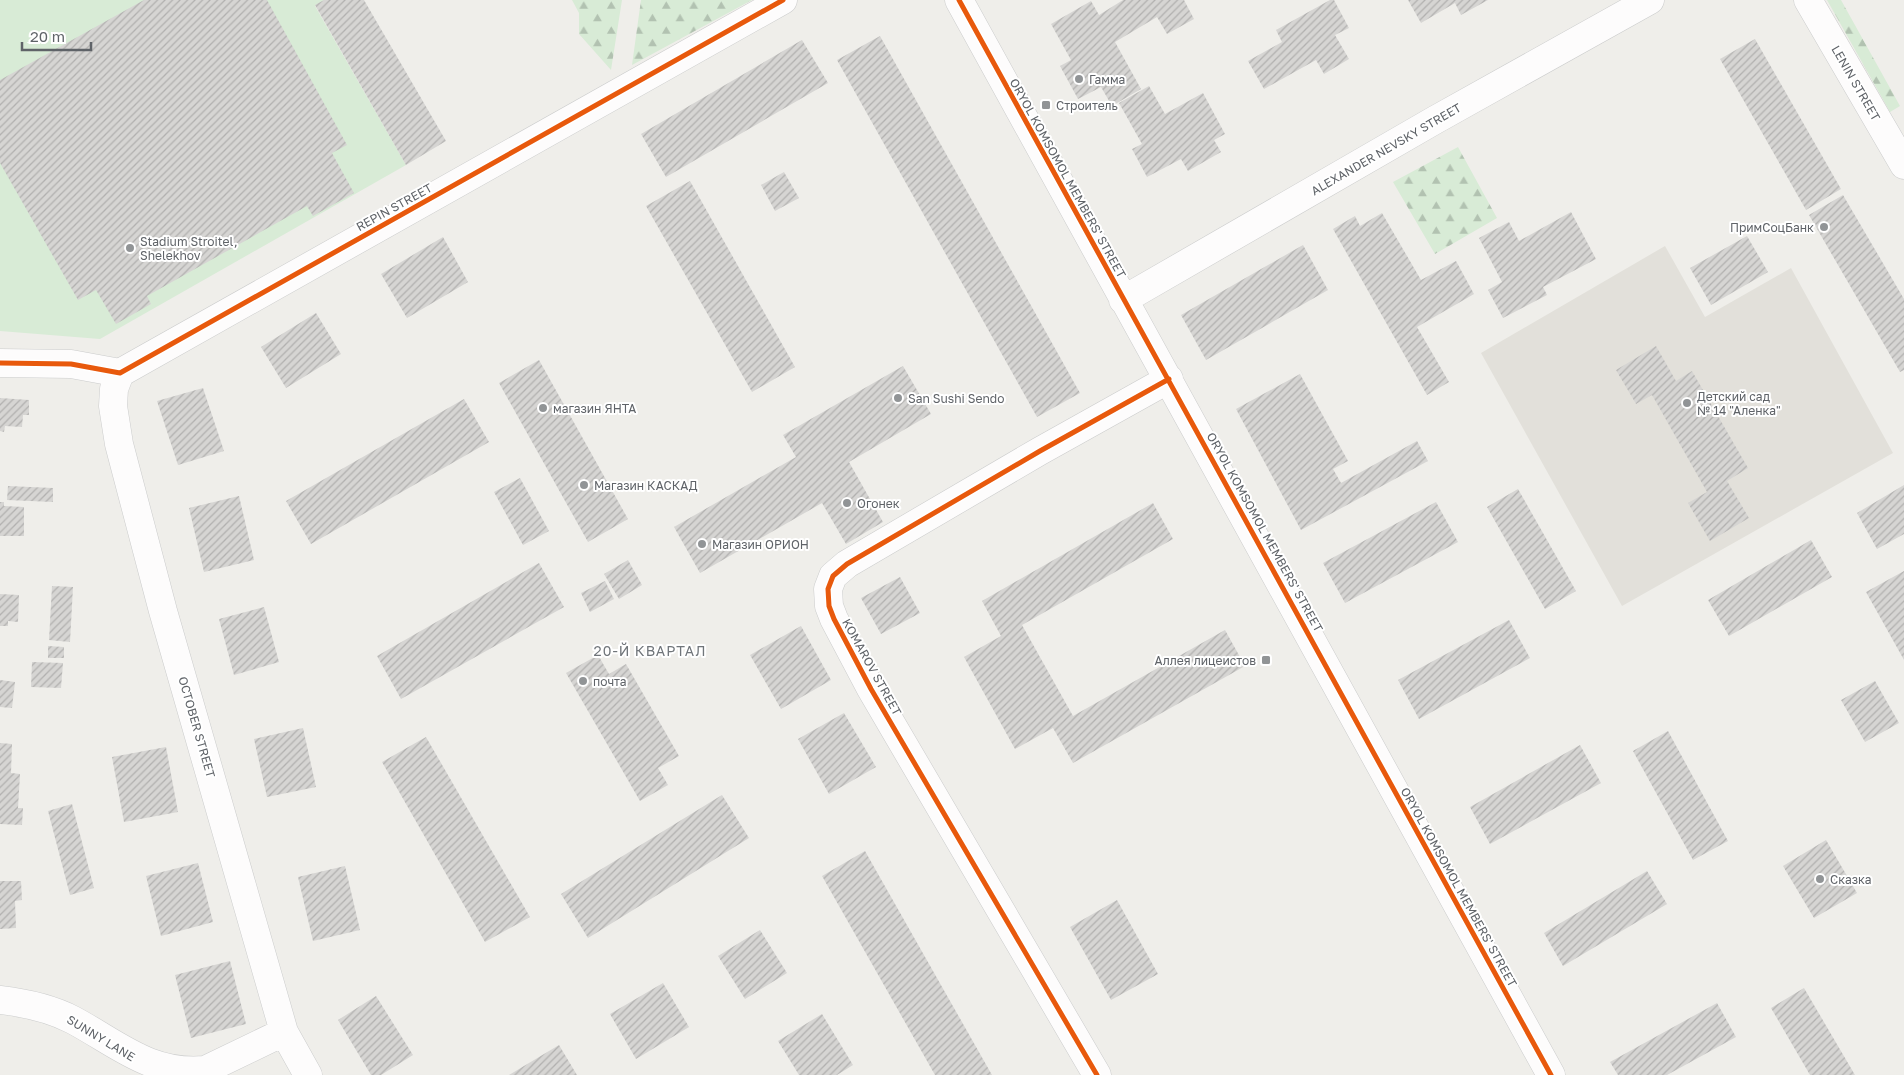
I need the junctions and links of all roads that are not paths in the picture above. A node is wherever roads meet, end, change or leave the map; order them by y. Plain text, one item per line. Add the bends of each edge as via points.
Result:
1 (783, 0) edge
2 (959, 0) edge
3 (1650, 0) edge
4 (1808, 0) edge
5 (1904, 165) edge
6 (1123, 300) junction
7 (1, 360) edge
8 (120, 373) junction
9 (1169, 379) junction
10 (0, 1000) edge
11 (284, 1032) junction
12 (308, 1075) edge
13 (1097, 1075) edge
14 (1551, 1075) edge

1 - 8 street, REPIN STREET
2 - 6 street, ORYOL KOMSOMOL MEMBERS' STREET
3 - 6 street, ALEXANDER NEVSKY STREET
4 - 5 street, LENIN STREET
6 - 9 street, ORYOL KOMSOMOL MEMBERS' STREET
7 - 8 street via 71,364
8 - 11 street, OCTOBER STREET via 114,389 119,444 163,611
9 - 13 street, KOMAROV STREET via 847,564 833,576 828,590 834,619 858,665
9 - 14 street, ORYOL KOMSOMOL MEMBERS' STREET
10 - 11 street, SUNNY LANE via 37,1005 55,1012 140,1061 165,1071 192,1073 204,1070
11 - 12 street, OCTOBER STREET

